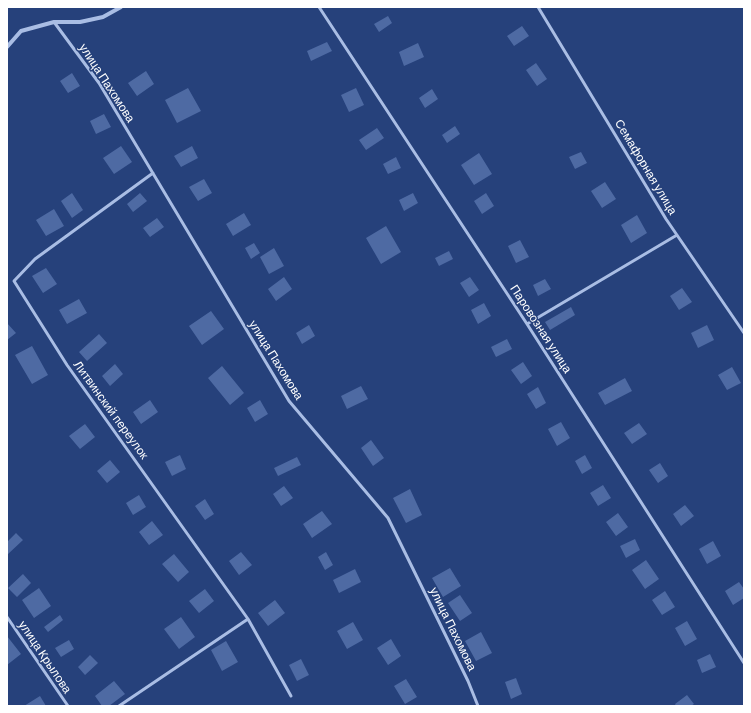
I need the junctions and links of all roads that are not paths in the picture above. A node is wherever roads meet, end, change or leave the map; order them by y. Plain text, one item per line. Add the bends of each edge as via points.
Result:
1 (121, 7) edge
2 (319, 7) edge
3 (538, 7) edge
4 (54, 22) junction
5 (7, 46) edge
6 (153, 173) junction
7 (677, 235) junction
8 (527, 324) junction
9 (744, 333) edge
10 (7, 617) edge
11 (248, 619) junction
12 (744, 664) edge
13 (291, 696) dead end
14 (68, 706) edge
15 (119, 706) edge
16 (478, 706) edge

1 - 4 street via 103,17 80,22
2 - 8 lane, Паровозная улица
3 - 7 lane, Семафорная улица
4 - 5 street via 20,31
4 - 6 lane, улица Пахомова via 99,83
6 - 11 lane, Литвинский переулок via 35,259 14,281 67,364
6 - 16 lane, улица Пахомова via 289,401 388,518
7 - 8 lane
7 - 9 lane, Семафорная улица
8 - 12 lane, Паровозная улица
10 - 14 lane, улица Крылова
11 - 13 lane, Литвинский переулок
11 - 15 lane

